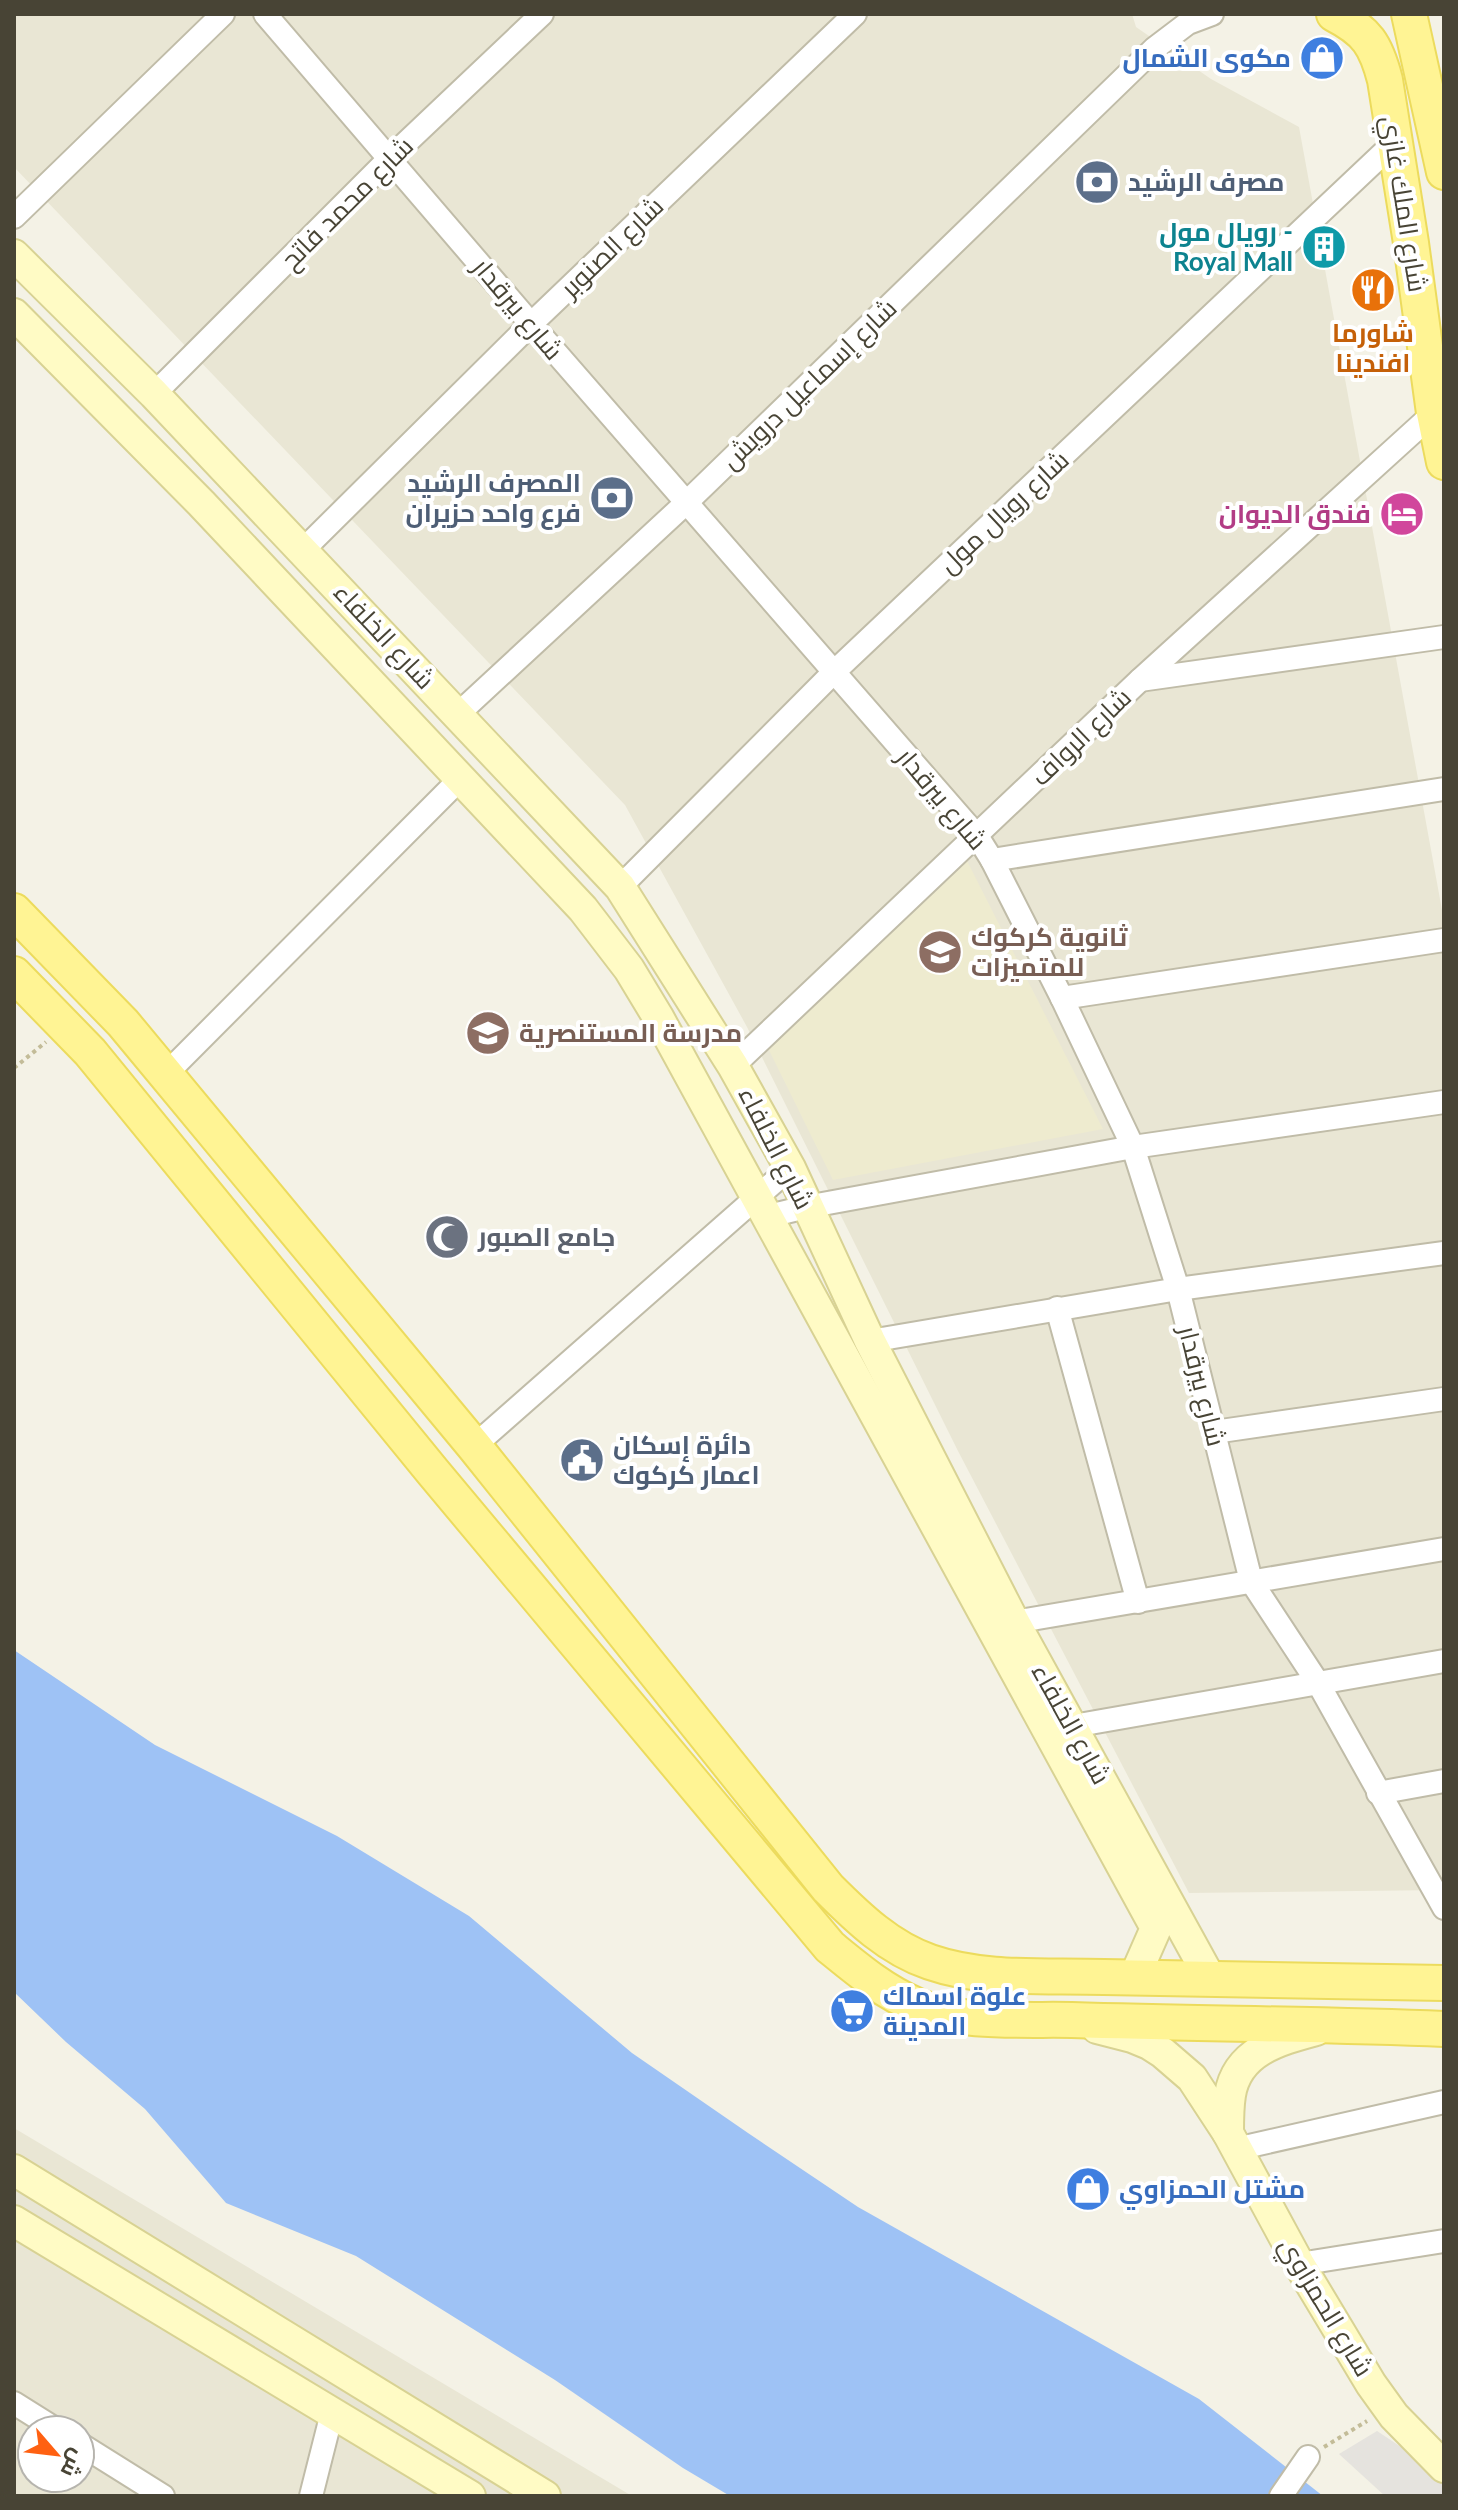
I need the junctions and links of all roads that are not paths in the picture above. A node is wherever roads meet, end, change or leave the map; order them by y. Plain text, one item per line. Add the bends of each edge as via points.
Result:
1 (223, 14) edge
2 (265, 14) edge
3 (542, 14) edge
4 (855, 14) edge
5 (1176, 14) edge
6 (1212, 14) edge
7 (1312, 14) edge
8 (1409, 14) edge
9 (1345, 21) edge
10 (1155, 48) junction
11 (1444, 65) edge
12 (1394, 143) junction
13 (390, 158) junction
14 (1443, 166) edge
15 (1444, 172) edge
16 (14, 217) edge
17 (14, 255) edge
18 (14, 314) edge
19 (531, 324) junction
20 (154, 394) junction
21 (1434, 413) junction
22 (1444, 462) edge
23 (686, 503) junction
24 (303, 550) junction
25 (1444, 637) edge
26 (834, 672) junction
27 (1140, 680) junction
28 (458, 714) junction
29 (459, 780) junction
30 (1444, 789) edge
31 (977, 836) junction
32 (992, 860) junction
33 (620, 887) junction
34 (14, 911) edge
35 (1444, 940) edge
36 (14, 974) edge
37 (1062, 998) junction
38 (733, 1066) junction
39 (165, 1075) junction
40 (1444, 1102) edge
41 (1133, 1147) junction
42 (790, 1168) junction
43 (763, 1206) junction
44 (806, 1207) junction
45 (1444, 1253) edge
46 (1178, 1289) junction
47 (1057, 1308) junction
48 (870, 1341) junction
49 (1444, 1399) edge
50 (1214, 1432) junction
51 (474, 1446) junction
52 (1444, 1549) edge
53 (1251, 1581) junction
54 (1138, 1602) junction
55 (1014, 1622) junction
56 (1444, 1661) edge
57 (1318, 1683) junction
58 (1073, 1726) junction
59 (733, 1771) junction
60 (1444, 1781) edge
61 (1378, 1793) junction
62 (703, 1796) junction
63 (1441, 1897) edge
64 (1134, 1978) junction
65 (1211, 1980) junction
66 (1444, 1983) edge
67 (1060, 2020) junction
68 (1339, 2024) junction
69 (1444, 2029) edge
70 (1444, 2102) edge
71 (1232, 2141) junction
72 (14, 2170) edge
73 (14, 2221) edge
74 (1444, 2241) edge
75 (1299, 2264) junction
76 (14, 2403) edge
77 (332, 2413) junction
78 (32, 2414) edge
79 (96, 2454) edge
80 (1308, 2457) road end
81 (1444, 2467) edge
82 (163, 2496) edge
83 (311, 2496) edge
84 (470, 2496) edge
85 (545, 2496) edge
86 (1281, 2496) edge

1 - 16 street
2 - 13 street, شارع بيرقدار
3 - 13 street, شارع محمد فاتح
4 - 19 street, شارع الصنوبر
5 - 10 street, شارع إسماعيل درويش
6 - 10 street, شارع إسماعيل درويش via 1188,23
7 - 9 street
8 - 14 main road, شارع الملك غازي
9 - 12 main road, شارع الملك غازي via 1373,43 1385,80
10 - 23 street, شارع إسماعيل درويش
11 - 14 main road
12 - 21 main road, شارع الملك غازي
12 - 26 street, شارع رويال مول
13 - 19 street, شارع بيرقدار
13 - 20 street, شارع محمد فاتح
14 - 15 main road, شارع الملك غازي
17 - 20 street, شارع الخلفاء
18 - 29 street via 201,503
19 - 23 street, شارع بيرقدار
19 - 24 street, شارع الصنوبر
20 - 24 street, شارع الخلفاء
21 - 22 main road, شارع الملك غازي
21 - 27 street, شارع الرواف
23 - 26 street, شارع بيرقدار
23 - 28 street, شارع إسماعيل درويش
24 - 28 street, شارع الخلفاء
25 - 27 street
26 - 31 street, شارع بيرقدار
26 - 33 street, شارع رويال مول
27 - 31 street, شارع الرواف
28 - 33 street, شارع الخلفاء
29 - 39 street
29 - 43 street via 583,909 629,969
30 - 32 street
31 - 32 street, شارع بيرقدار
31 - 38 street, شارع الرواف
32 - 37 street, شارع بيرقدار
33 - 38 street, شارع الخلفاء
34 - 39 main road via 123,1023
35 - 37 street
36 - 62 main road via 90,1052
37 - 41 street, شارع بيرقدار
38 - 42 street, شارع الخلفاء
39 - 51 main road
40 - 41 street
41 - 44 street
41 - 46 street, شارع بيرقدار
42 - 43 street
42 - 44 street, شارع الخلفاء
43 - 44 street
43 - 51 street
43 - 64 street via 1156,1928
44 - 48 street, شارع الخلفاء
45 - 46 street
46 - 47 street
46 - 50 street, شارع بيرقدار
47 - 48 street
47 - 54 street
48 - 55 street, شارع الخلفاء
49 - 50 street
50 - 53 street, شارع بيرقدار
51 - 59 main road
52 - 53 street
53 - 54 street
53 - 57 street, شارع بيرقدار
54 - 55 street
55 - 58 street, شارع الخلفاء
56 - 57 street
57 - 58 street
57 - 61 street, شارع بيرقدار
58 - 65 street, شارع الخلفاء
59 - 62 main road
59 - 64 main road via 828,1888 864,1924 907,1953 970,1973
60 - 61 street
61 - 63 street, شارع بيرقدار
62 - 67 main road via 830,1947 874,1982 917,2006 965,2017
64 - 65 main road
65 - 66 main road
67 - 68 main road
67 - 71 street, شارع الحمزاوي via 1132,2037 1163,2053 1192,2078
68 - 69 main road
68 - 71 street via 1265,2046 1249,2058 1230,2093
70 - 71 street
71 - 75 street, شارع الحمزاوي
72 - 85 street
73 - 77 street
74 - 75 street
75 - 81 street, شارع الحمزاوي via 1388,2408
76 - 78 street
77 - 83 street
77 - 84 street
79 - 82 street
80 - 86 street

